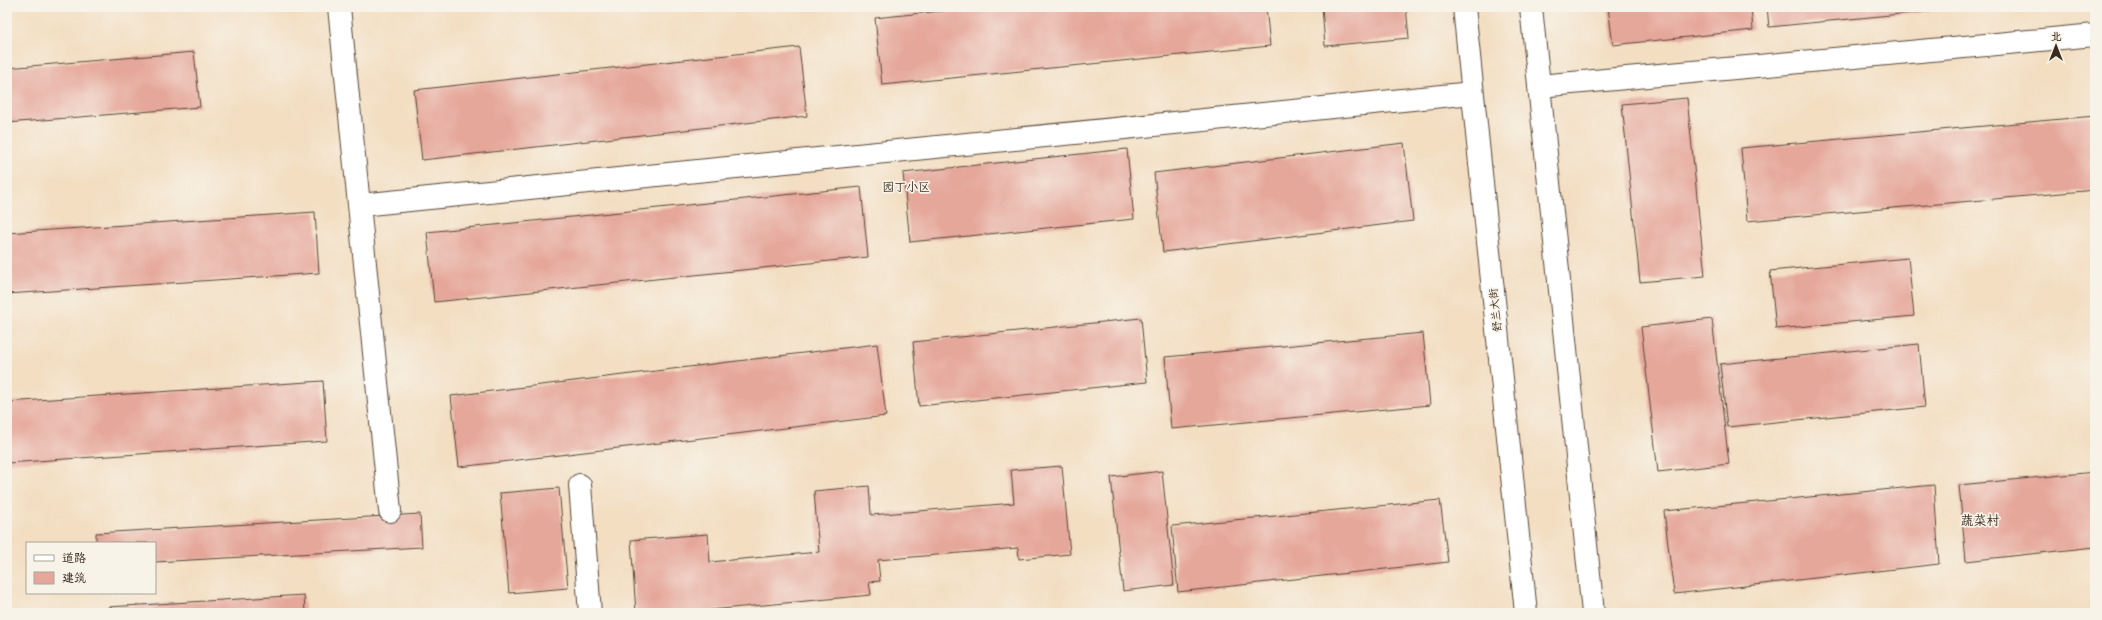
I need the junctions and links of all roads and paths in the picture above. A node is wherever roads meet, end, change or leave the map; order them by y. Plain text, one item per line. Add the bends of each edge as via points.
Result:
1 (340, 7) edge
2 (1464, 7) edge
3 (1531, 7) edge
4 (2095, 35) edge
5 (1539, 86) junction
6 (1472, 93) junction
7 (360, 205) junction
8 (580, 485) dead end
9 (390, 511) dead end
10 (590, 613) edge
11 (1526, 613) edge
12 (1593, 613) edge

1 - 7 street
2 - 6 street, 舒兰大街
3 - 5 street
4 - 5 street
5 - 12 street
6 - 7 street
6 - 11 street, 舒兰大街
7 - 9 street
8 - 10 street

